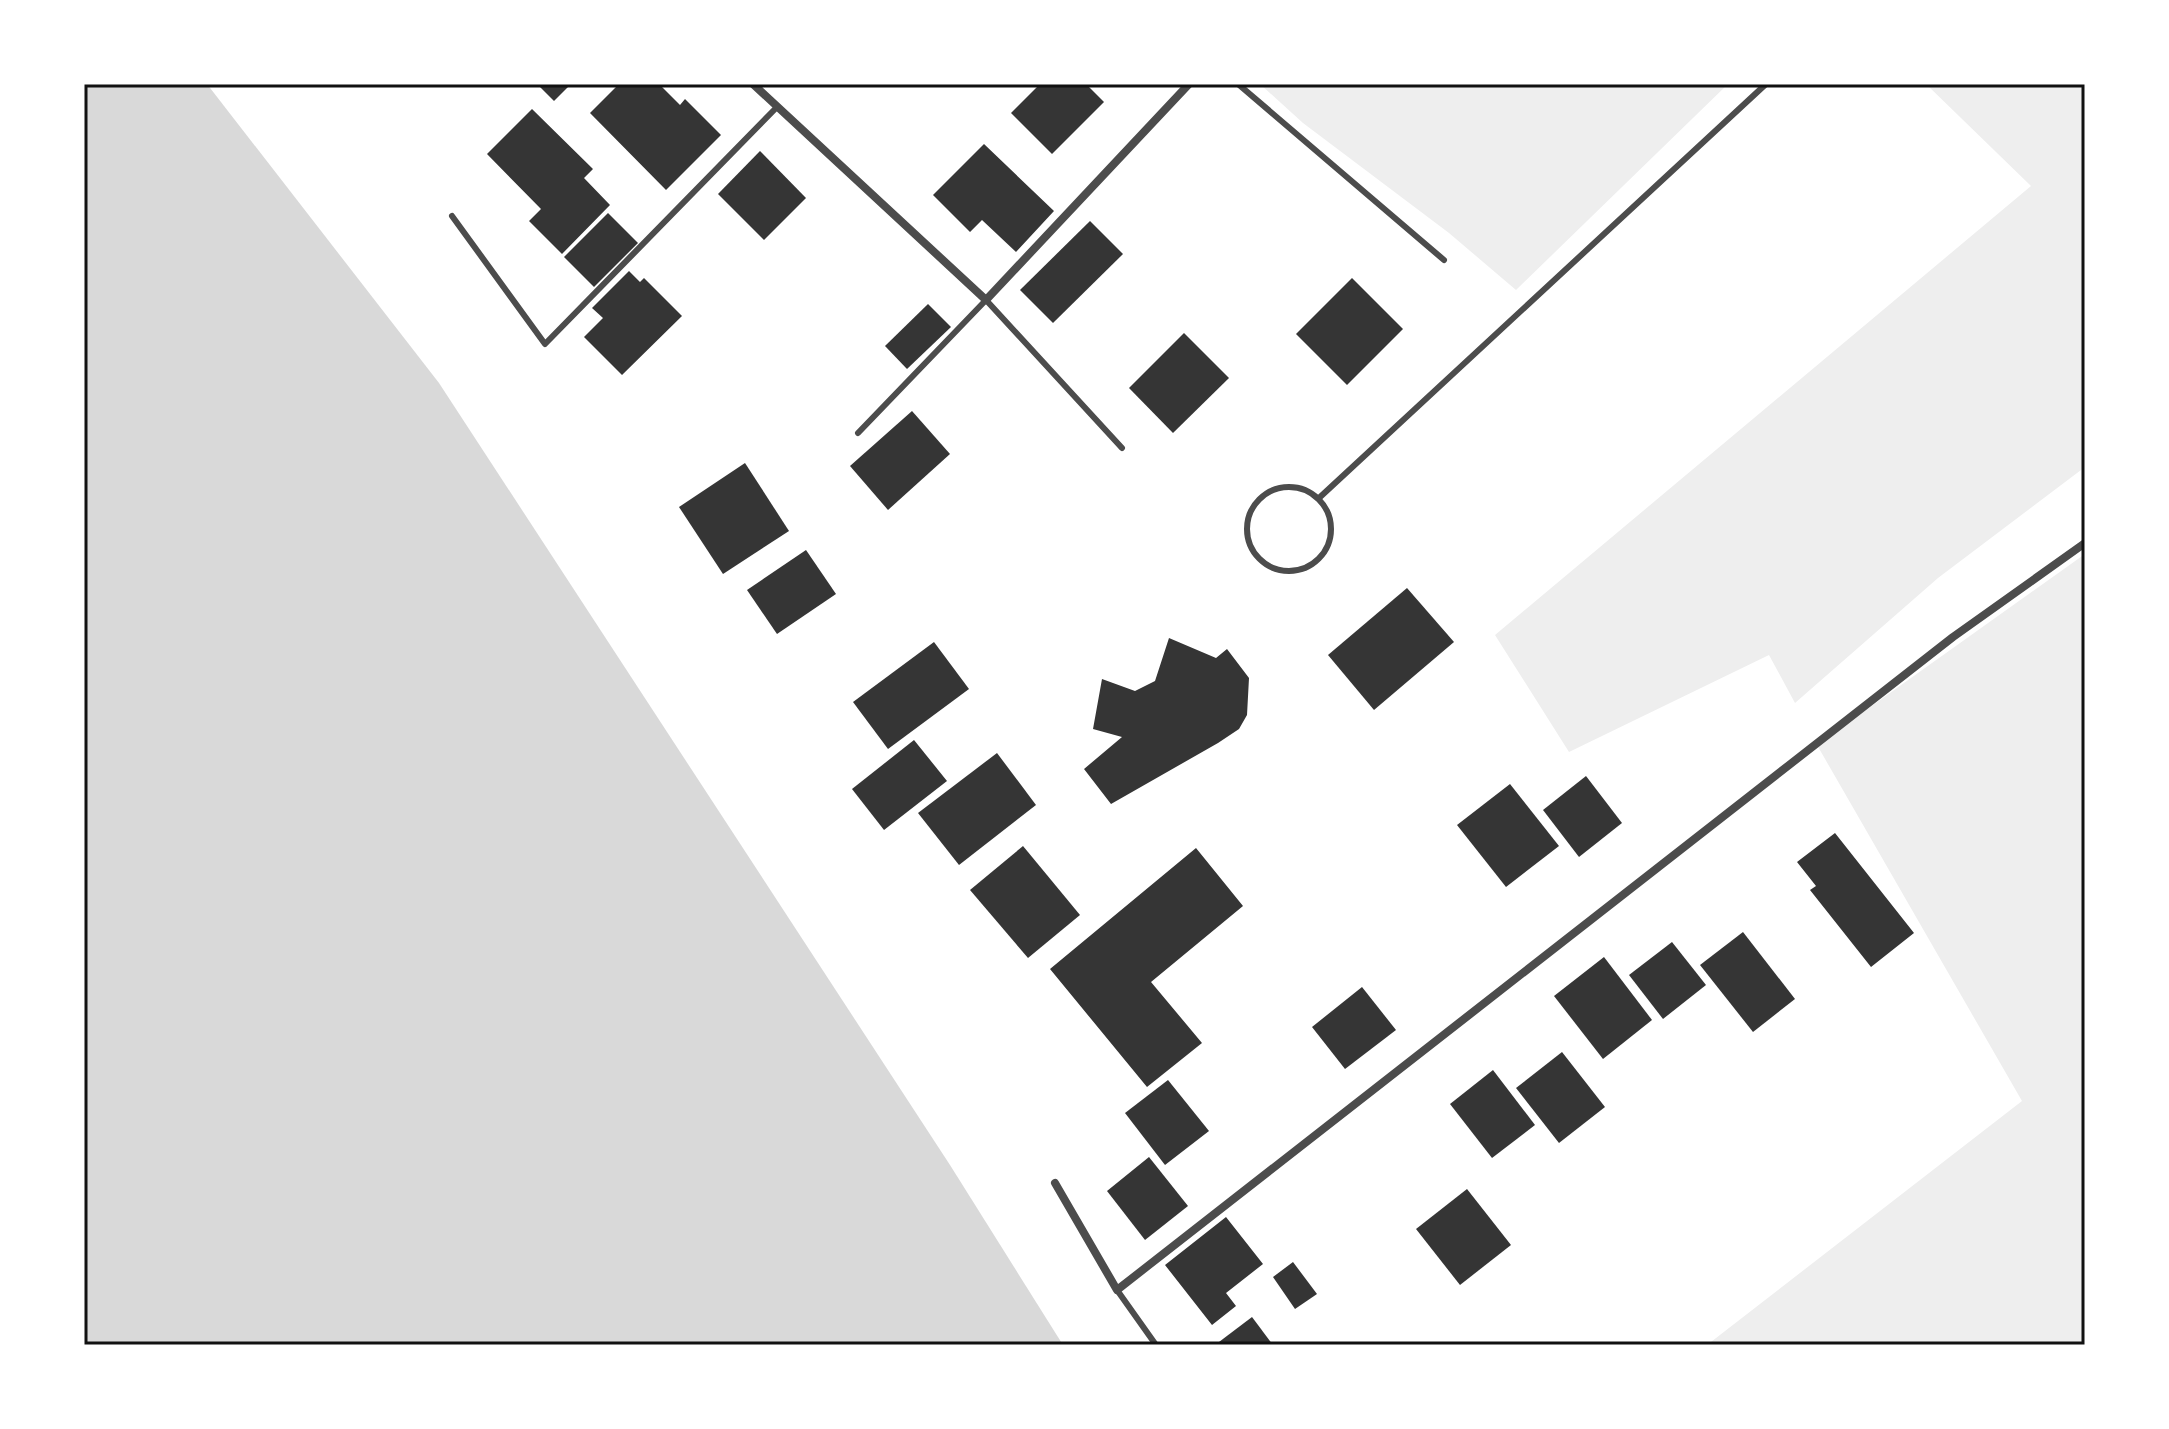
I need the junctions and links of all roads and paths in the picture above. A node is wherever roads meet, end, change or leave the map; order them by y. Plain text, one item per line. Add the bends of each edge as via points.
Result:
1 (753, 84) edge
2 (1189, 84) edge
3 (1238, 84) edge
4 (1766, 84) edge
5 (777, 107) junction
6 (452, 216) dead end
7 (1444, 260) dead end
8 (986, 300) junction
9 (858, 433) dead end
10 (1122, 448) dead end
11 (1319, 498) junction
12 (2085, 543) edge
13 (1055, 1183) dead end
14 (1117, 1290) junction
15 (1156, 1345) edge

1 - 5 street
2 - 8 street
3 - 7 lane
4 - 11 lane
5 - 6 lane via 545,344
5 - 8 street
8 - 9 lane
8 - 10 lane
11 - 11 lane via 1291,486 1261,496 1247,522 1247,539 1265,564 1295,571 1322,556 1332,527
12 - 14 street via 1953,637
13 - 14 street
14 - 15 lane

